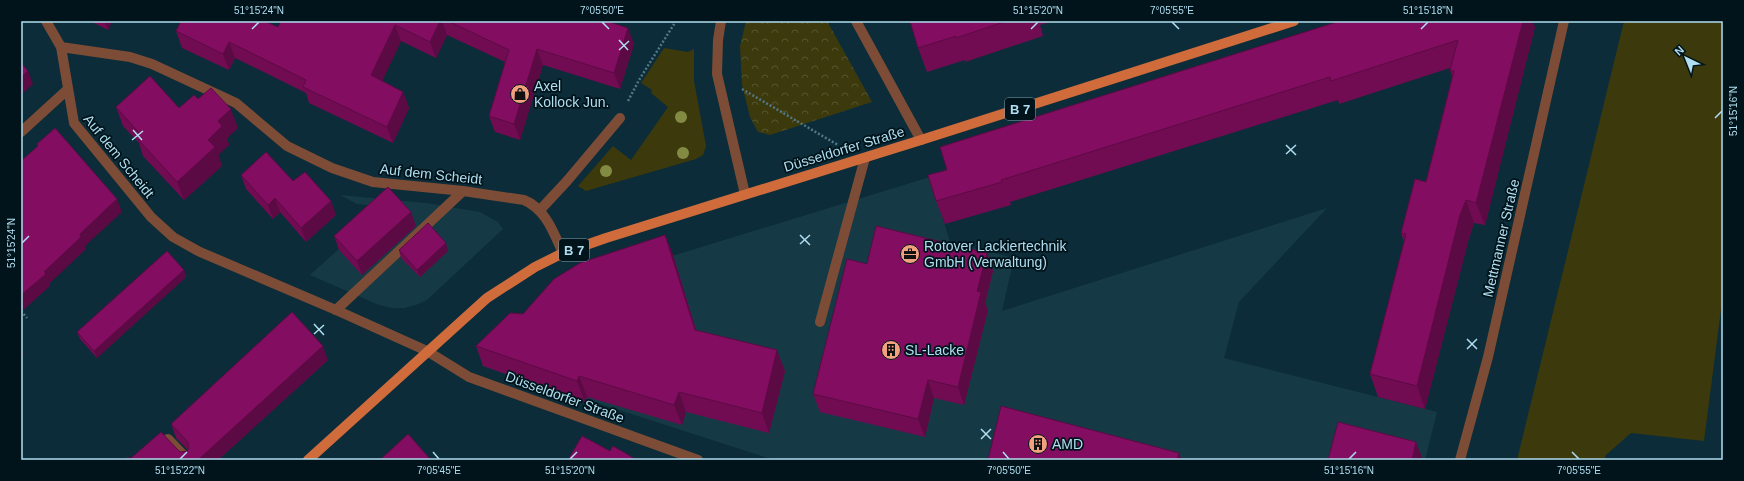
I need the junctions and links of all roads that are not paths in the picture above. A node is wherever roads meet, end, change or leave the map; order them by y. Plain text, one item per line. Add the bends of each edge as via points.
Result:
1 (46, 21) edge
2 (856, 21) edge
3 (1294, 21) edge
4 (1564, 21) edge
5 (718, 22) edge
6 (61, 47) junction
7 (67, 90) junction
8 (620, 118) road end
9 (21, 132) edge
10 (921, 140) junction
11 (863, 158) junction
12 (463, 191) junction
13 (745, 194) junction
14 (540, 210) junction
15 (563, 253) junction
16 (336, 310) junction
17 (820, 322) dead end
18 (427, 352) junction
19 (168, 439) edge
20 (188, 460) edge
21 (308, 460) edge
22 (698, 460) edge
23 (1460, 460) edge

1 - 6 street, Auf dem Scheidt
2 - 10 street
3 - 10 main road, Düsseldorfer Straße / B 7
4 - 23 street, Mettmanner Straße via 1488,357
5 - 13 street via 717,74
6 - 7 street, Auf dem Scheidt
6 - 12 street, Auf dem Scheidt via 130,57 152,64 236,103 286,146 361,178 384,184
7 - 9 street
7 - 16 street, Auf dem Scheidt via 76,127 151,217 173,237 200,252
8 - 14 street
10 - 11 main road, Düsseldorfer Straße / B 7
11 - 13 main road, Düsseldorfer Straße / B 7
11 - 17 street
12 - 14 street, Auf dem Scheidt via 524,200
12 - 16 street
13 - 15 main road, Düsseldorfer Straße / B 7
14 - 15 street, Auf dem Scheidt
15 - 18 main road, Düsseldorfer Straße / B 7 via 492,294
16 - 18 street, Auf dem Scheidt
18 - 21 main road, Düsseldorfer Straße / B 7
18 - 22 street, Düsseldorfer Straße via 469,377
19 - 20 street

